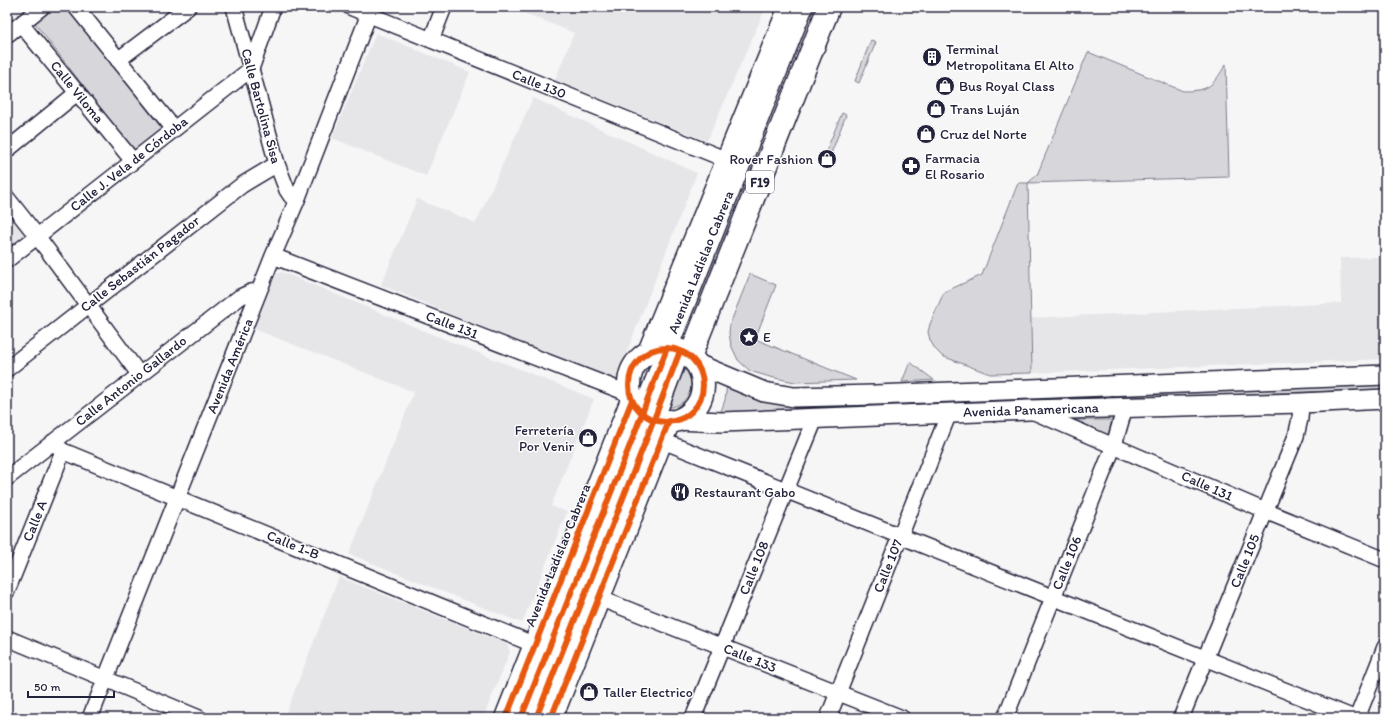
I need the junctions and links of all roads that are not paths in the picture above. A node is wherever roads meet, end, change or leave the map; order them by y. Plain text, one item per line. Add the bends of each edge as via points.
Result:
1 (42, 7) edge
2 (76, 7) edge
3 (188, 7) edge
4 (234, 7) edge
5 (273, 7) edge
6 (350, 7) edge
7 (444, 7) edge
8 (790, 7) edge
9 (803, 7) edge
10 (817, 7) edge
11 (829, 7) edge
12 (369, 14) junction
13 (21, 24) junction
14 (7, 35) edge
15 (430, 40) junction
16 (118, 60) junction
17 (251, 68) junction
18 (78, 92) junction
19 (174, 129) junction
20 (7, 150) edge
21 (727, 160) junction
22 (134, 161) junction
23 (277, 164) junction
24 (7, 198) edge
25 (297, 200) junction
26 (37, 236) junction
27 (273, 256) junction
28 (7, 260) edge
29 (259, 292) junction
30 (88, 305) junction
31 (677, 354) junction
32 (7, 369) edge
33 (139, 374) junction
34 (1385, 375) edge
35 (980, 392) junction
36 (1385, 399) edge
37 (1301, 403) junction
38 (1125, 407) junction
39 (1029, 410) junction
40 (981, 412) junction
41 (949, 413) junction
42 (815, 419) junction
43 (647, 420) junction
44 (1114, 445) junction
45 (58, 446) junction
46 (7, 478) edge
47 (786, 490) junction
48 (178, 498) junction
49 (1265, 511) junction
50 (900, 536) junction
51 (1385, 560) edge
52 (7, 591) edge
53 (599, 598) junction
54 (1054, 598) junction
55 (7, 638) edge
56 (535, 645) junction
57 (722, 647) junction
58 (1385, 647) edge
59 (1205, 658) junction
60 (106, 678) junction
61 (838, 693) junction
62 (90, 718) edge
63 (199, 718) edge
64 (506, 718) edge
65 (521, 718) edge
66 (536, 718) edge
67 (551, 718) edge
68 (693, 718) edge
69 (828, 718) edge
70 (902, 718) edge
71 (1005, 718) edge
72 (1181, 718) edge
73 (1354, 718) edge
74 (1357, 718) edge

1 - 13 street
2 - 16 street
3 - 16 street
4 - 17 street, Calle Bartolina Sisa
5 - 17 street
6 - 12 street, Calle 130
7 - 15 street
8 - 21 highway, Avenida Ladislao Cabrera / F19
9 - 31 main road, Avenida Ladislao Cabrera / F19
10 - 31 main road, Avenida Ladislao Cabrera / F19
11 - 31 highway, Avenida Ladislao Cabrera / F19
12 - 15 street, Calle 130
12 - 25 street, Avenida América
13 - 14 street
13 - 18 street, Calle Viloma
15 - 21 street, Calle 130
16 - 19 street
17 - 19 street, Calle J. Vela de Córdoba
17 - 23 street, Calle Bartolina Sisa
18 - 20 street
18 - 22 street, Calle Viloma
19 - 22 street, Calle J. Vela de Córdoba
21 - 31 highway, Avenida Ladislao Cabrera / F19
22 - 26 street, Calle J. Vela de Córdoba
23 - 25 street, Calle Bartolina Sisa via 287,190
23 - 30 street, Calle Sebastián Pagador via 242,185
24 - 26 street
25 - 27 street, Avenida América
26 - 28 street, Calle J. Vela de Córdoba
26 - 30 street
27 - 29 street, Avenida América
27 - 43 street, Calle 131
29 - 33 street, Calle Antonio Gallardo via 251,292 240,297
29 - 48 street, Avenida América
30 - 32 street, Calle Sebastián Pagador
30 - 33 street
31 - 35 main road, Avenida Panamericana via 764,392 794,397
31 - 43 main road, Avenida Ladislao Cabrera / F19
31 - 43 highway, F19 via 641,358 635,365 629,384
31 - 43 highway via 702,378 700,400 690,413
33 - 45 street, Calle Antonio Gallardo
34 - 35 main road, Avenida Panamericana
35 - 40 main road
36 - 37 main road, Avenida Panamericana
37 - 38 main road, Avenida Panamericana
37 - 49 street, Calle 105 via 1296,436
38 - 39 main road, Avenida Panamericana
38 - 44 street, Calle 106
39 - 40 main road, Avenida Panamericana
39 - 44 street, Calle 131
40 - 41 main road, Avenida Panamericana
41 - 42 main road, Avenida Panamericana
41 - 50 street, Calle 107
42 - 43 main road, Avenida Panamericana via 722,422
42 - 47 street, Calle 108
43 - 47 street, Calle 131
43 - 53 highway, Avenida Ladislao Cabrera / F19
43 - 56 highway, Avenida Ladislao Cabrera / F19
43 - 65 main road, Avenida Ladislao Cabrera / F19
43 - 66 main road, Avenida Ladislao Cabrera / F19
44 - 49 street, Calle 131
44 - 54 street, Calle 106
45 - 46 street, Calle Antonio Gallardo
45 - 48 street, Calle 1-B
45 - 52 street, Calle A
47 - 50 street, Calle 131
47 - 57 street, Calle 108
48 - 56 street, Calle 1-B
48 - 60 street, Avenida América
49 - 51 street, Calle 131
49 - 59 street, Calle 105
50 - 54 street, Calle 131
50 - 61 street, Calle 107
53 - 57 street, Calle 133
53 - 67 highway, Avenida Ladislao Cabrera / F19
54 - 59 street, Calle 131
54 - 71 street, Calle 106
55 - 60 street
56 - 64 highway, Avenida Ladislao Cabrera / F19
57 - 61 street, Calle 133
57 - 68 street, Calle 108
58 - 74 street
59 - 72 street, Calle 105
59 - 73 street, Calle 131
60 - 62 street, Avenida América
60 - 63 street
61 - 69 street, Calle 107
61 - 70 street, Calle 133

